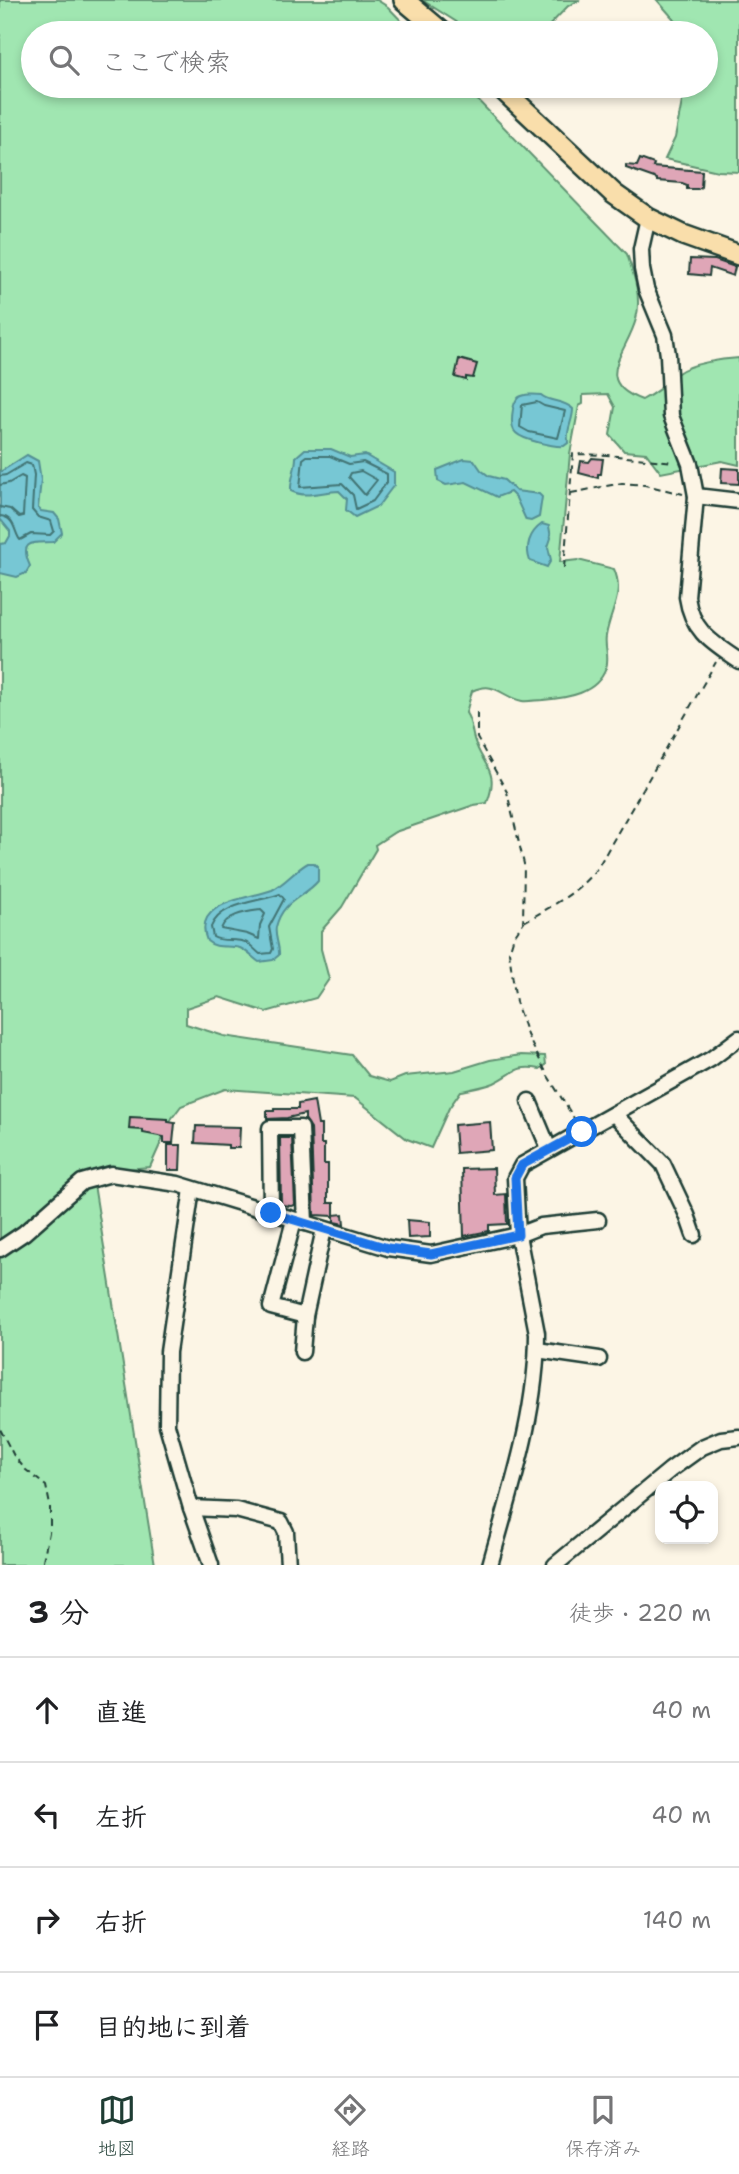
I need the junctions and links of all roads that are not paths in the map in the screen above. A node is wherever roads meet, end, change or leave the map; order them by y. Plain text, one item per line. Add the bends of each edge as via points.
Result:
1 (404, 0) edge
2 (429, 21) edge
3 (512, 98) edge
4 (648, 218) junction
5 (739, 255) edge
6 (696, 496) junction
7 (739, 501) edge
8 (739, 662) edge
9 (739, 1038) edge
10 (529, 1101) dead end
11 (614, 1114) junction
12 (550, 1149) junction
13 (192, 1189) junction
14 (271, 1213) junction
15 (598, 1220) dead end
16 (300, 1221) junction
17 (324, 1229) junction
18 (518, 1235) junction
19 (694, 1235) dead end
20 (0, 1249) edge
21 (305, 1316) junction
22 (537, 1350) junction
23 (302, 1352) dead end
24 (599, 1359) dead end
25 (739, 1437) edge
26 (191, 1508) junction
27 (211, 1565) edge
28 (288, 1565) edge
29 (490, 1565) edge
30 (555, 1565) edge

1 - 2 main road
3 - 4 main road via 614,194
4 - 5 main road
4 - 6 street via 642,269 665,335 671,416 690,464
6 - 7 street
6 - 8 street via 689,609 695,625
9 - 11 street
10 - 12 street
11 - 12 street
11 - 19 street via 663,1164
12 - 18 street via 522,1165 515,1178
13 - 14 street
13 - 20 street via 121,1174 92,1178
13 - 26 street via 166,1383 167,1425
14 - 16 street
14 - 16 street via 270,1128 301,1128
15 - 18 street via 541,1226
16 - 17 street
16 - 21 street via 271,1307
17 - 18 street via 388,1248 431,1254
17 - 21 street
18 - 22 street
21 - 23 street
22 - 24 street
22 - 29 street via 527,1430
25 - 30 street via 702,1447
26 - 27 street
26 - 28 street via 236,1510 281,1522

